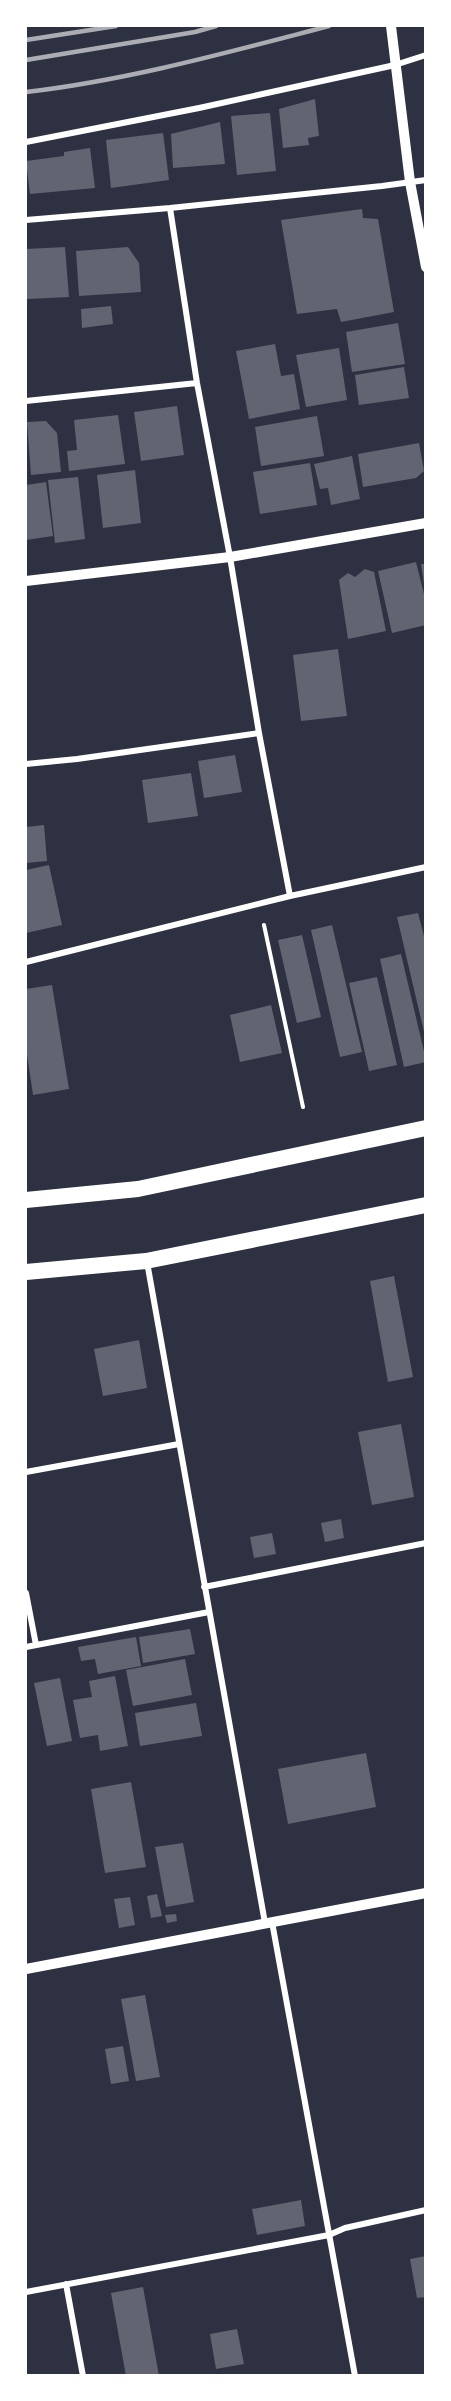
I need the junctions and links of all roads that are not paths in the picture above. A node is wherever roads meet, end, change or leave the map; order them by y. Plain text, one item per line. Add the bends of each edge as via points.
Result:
1 (391, 26) edge
2 (426, 55) edge
3 (395, 65) junction
4 (26, 142) edge
5 (426, 180) edge
6 (410, 182) junction
7 (170, 208) junction
8 (26, 220) edge
9 (426, 267) edge
10 (197, 383) junction
11 (26, 401) edge
12 (426, 523) edge
13 (230, 557) junction
14 (26, 580) edge
15 (259, 733) junction
16 (26, 764) edge
17 (426, 867) edge
18 (290, 896) junction
19 (26, 962) edge
20 (426, 1128) edge
21 (26, 1200) edge
22 (426, 1205) edge
23 (146, 1261) junction
24 (26, 1272) edge
25 (179, 1444) junction
26 (26, 1472) edge
27 (426, 1543) edge
28 (204, 1587) junction
29 (26, 1593) edge
30 (209, 1612) junction
31 (36, 1645) junction
32 (26, 1647) edge
33 (426, 1893) edge
34 (268, 1923) junction
35 (26, 1968) edge
36 (426, 2210) edge
37 (329, 2235) junction
38 (66, 2284) junction
39 (26, 2292) edge
40 (83, 2376) edge
41 (355, 2376) edge

1 - 3 street
2 - 3 street
3 - 4 street
3 - 6 street
5 - 6 street
6 - 7 street
6 - 9 street
7 - 8 street
7 - 10 street
10 - 11 street
10 - 13 street
12 - 13 street
13 - 14 street
13 - 15 street
15 - 16 street
15 - 18 street
17 - 18 street
18 - 19 street
20 - 21 highway via 138,1189
22 - 23 highway
23 - 24 highway
23 - 25 street
25 - 26 street
25 - 28 street
27 - 28 street
28 - 30 street
29 - 31 street
30 - 31 street
30 - 34 street
31 - 32 street
33 - 34 street
34 - 35 street
34 - 37 street
36 - 37 street
37 - 38 street
37 - 41 street
38 - 39 street
38 - 40 street

